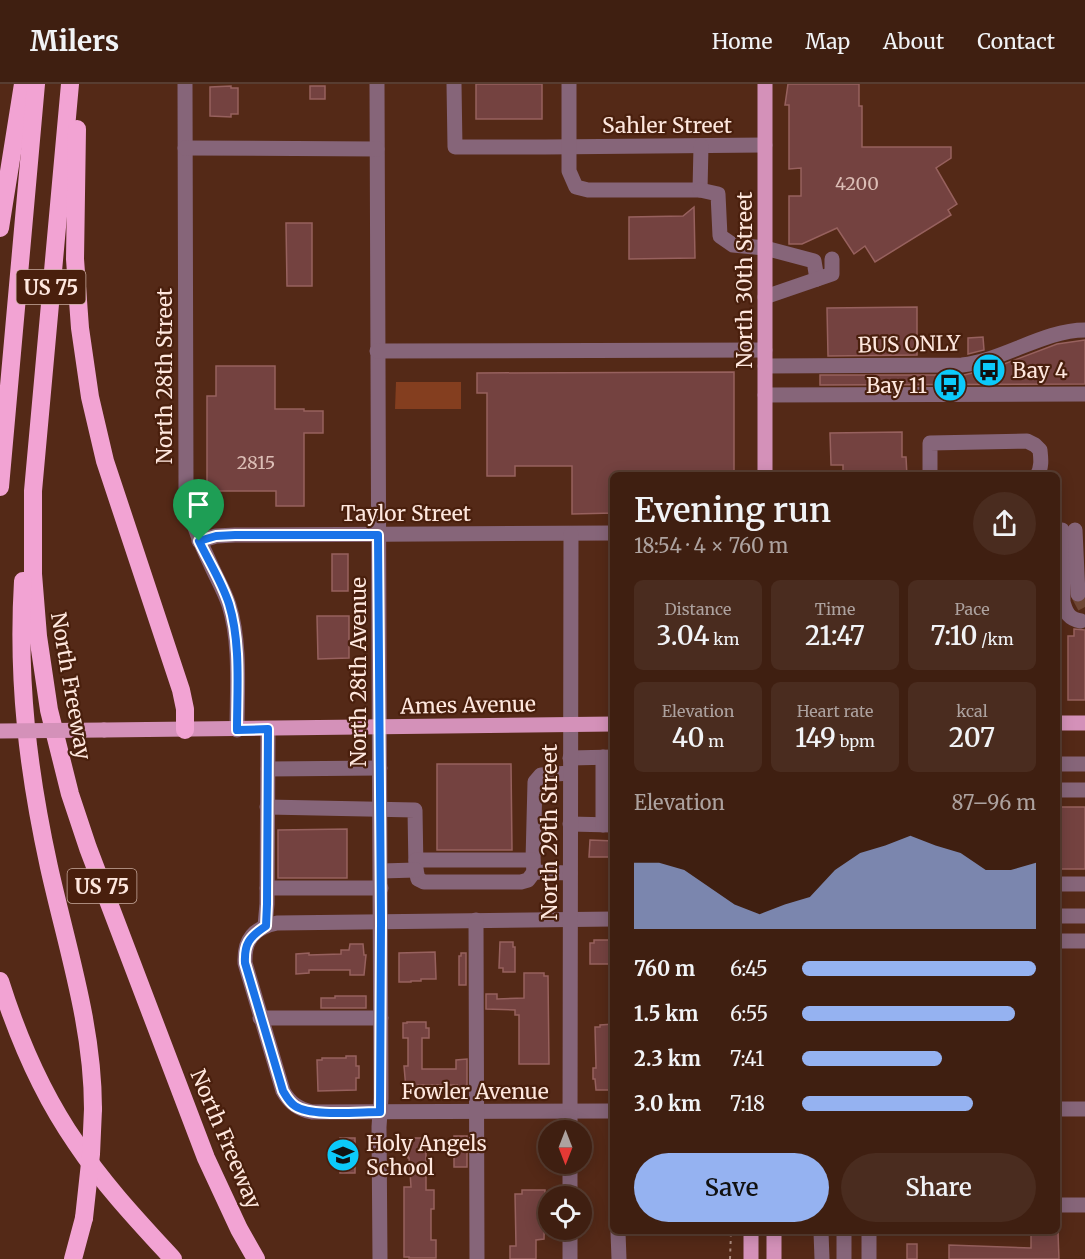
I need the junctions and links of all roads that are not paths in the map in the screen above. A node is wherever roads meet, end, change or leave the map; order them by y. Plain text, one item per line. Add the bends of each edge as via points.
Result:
1 (23, 84) edge
2 (36, 84) edge
3 (70, 84) edge
4 (78, 84) edge
5 (185, 84) edge
6 (377, 84) edge
7 (454, 84) edge
8 (569, 84) edge
9 (765, 84) edge
10 (701, 146) junction
11 (765, 146) junction
12 (569, 147) junction
13 (185, 148) junction
14 (377, 149) junction
15 (700, 190) junction
16 (0, 228) edge
17 (765, 248) junction
18 (832, 259) dead end
19 (817, 279) junction
20 (765, 297) junction
21 (1085, 330) edge
22 (765, 350) junction
23 (377, 351) junction
24 (765, 366) junction
25 (1085, 394) edge
26 (765, 395) junction
27 (765, 472) edge
28 (930, 472) edge
29 (1039, 472) edge
30 (0, 486) edge
31 (33, 490) junction
32 (1070, 530) edge
33 (610, 533) edge
34 (570, 534) junction
35 (378, 535) junction
36 (199, 541) junction
37 (1082, 607) edge
38 (1060, 723) edge
39 (1085, 723) edge
40 (570, 724) junction
41 (610, 724) edge
42 (379, 728) junction
43 (268, 729) junction
44 (185, 730) junction
45 (237, 730) junction
46 (0, 731) edge
47 (608, 757) edge
48 (1060, 764) edge
49 (1085, 764) edge
50 (570, 765) junction
51 (380, 768) junction
52 (268, 769) junction
53 (1060, 790) edge
54 (1085, 790) edge
55 (267, 807) junction
56 (380, 809) junction
57 (570, 824) junction
58 (608, 825) edge
59 (416, 865) junction
60 (533, 866) junction
61 (381, 871) junction
62 (570, 873) junction
63 (1060, 884) edge
64 (1085, 884) edge
65 (267, 888) junction
66 (381, 888) junction
67 (1060, 916) edge
68 (1085, 916) edge
69 (570, 919) junction
70 (610, 919) edge
71 (476, 920) junction
72 (381, 921) junction
73 (266, 926) junction
74 (1060, 941) edge
75 (1085, 941) edge
76 (0, 981) edge
77 (261, 1018) junction
78 (381, 1018) junction
79 (1060, 1109) edge
80 (1085, 1109) edge
81 (570, 1111) junction
82 (610, 1111) edge
83 (380, 1112) junction
84 (477, 1112) junction
85 (570, 1120) edge
86 (1060, 1205) edge
87 (1085, 1205) edge
88 (618, 1234) edge
89 (751, 1234) edge
90 (774, 1234) edge
91 (821, 1234) edge
92 (844, 1234) edge
93 (869, 1234) edge
94 (570, 1240) edge
95 (73, 1259) edge
96 (173, 1259) edge
97 (256, 1259) edge
98 (380, 1259) edge
99 (477, 1259) edge
100 (570, 1259) edge
101 (619, 1259) edge
102 (751, 1259) edge
103 (774, 1259) edge
104 (822, 1259) edge
105 (844, 1259) edge
106 (869, 1259) edge

1 - 16 highway
2 - 30 highway, US 75
3 - 31 highway, North Freeway / US 75
4 - 44 highway via 75,260 86,369 105,461 180,686
5 - 13 street, North 28th Street
6 - 14 street, North 28th Avenue
7 - 12 street, Sahler Street via 455,147
8 - 12 street
9 - 11 main road, North 30th Street
10 - 11 street, Sahler Street
10 - 12 street, Sahler Street
10 - 15 street
11 - 17 main road, North 30th Street
12 - 15 street via 569,171 576,187
13 - 14 street
13 - 36 street, North 28th Street via 185,474
14 - 23 street, North 28th Avenue
15 - 17 street via 718,194 720,236 733,244
17 - 19 street via 813,261
17 - 20 main road, North 30th Street
18 - 19 street via 832,274
19 - 20 street
20 - 22 main road, North 30th Street
21 - 24 street, BUS ONLY via 1061,333 962,365
22 - 23 street
22 - 24 main road, North 30th Street
23 - 35 street, North 28th Avenue
24 - 26 main road, North 30th Street
25 - 26 street
26 - 27 main road, North 30th Street
28 - 29 street via 930,443 1027,441 1040,450
31 - 95 highway, bridge via 22,610 27,742 41,828 90,1048 90,1171 84,1218
31 - 97 highway, North Freeway / US 75 via 38,636 49,710 70,794 206,1158
32 - 37 street
32 - 37 street via 1063,602 1072,619
33 - 34 street, Taylor Street
34 - 35 street, Taylor Street
34 - 40 street, North 29th Street
35 - 36 street, Taylor Street via 235,535
35 - 42 street, North 28th Avenue
36 - 45 street, North 28th Street via 232,615
38 - 39 main road
40 - 41 main road, Ames Avenue
40 - 42 main road, Ames Avenue
40 - 50 street, North 29th Street
42 - 43 main road, Ames Avenue
42 - 51 street, North 28th Avenue
43 - 45 main road, Ames Avenue
43 - 52 street
44 - 45 main road, Ames Avenue
44 - 46 main road, Ames Avenue, bridge
47 - 50 street
47 - 58 street
48 - 49 street
50 - 57 street, North 29th Street
50 - 60 street via 534,782
51 - 52 street
51 - 56 street, North 28th Avenue
52 - 55 street
53 - 54 street
55 - 56 street
55 - 65 street
56 - 59 street via 415,810
56 - 61 street, North 28th Avenue
57 - 58 street
57 - 62 street, North 29th Street
59 - 60 street
59 - 60 street via 418,879 424,882 520,882 528,880
59 - 61 street
60 - 62 street
61 - 66 street, North 28th Avenue
62 - 69 street, North 29th Street
63 - 64 street
65 - 66 street
65 - 73 street
66 - 72 street, North 28th Avenue
67 - 68 street
69 - 70 street
69 - 71 street
69 - 81 street, North 29th Street
71 - 72 street
71 - 84 street
72 - 73 street
72 - 78 street, North 28th Avenue
73 - 77 street via 255,933 244,951
74 - 75 street
76 - 96 highway via 48,1098 76,1143 109,1188
77 - 78 street
77 - 83 street, Fowler Avenue via 283,1091 295,1106 312,1112
78 - 83 street, North 28th Avenue
79 - 80 street
81 - 82 street, Fowler Avenue
81 - 84 street, Fowler Avenue
81 - 85 street, North 29th Street
83 - 84 street, Fowler Avenue
83 - 98 street, North 28th Avenue
84 - 99 street
86 - 87 street
88 - 101 street
89 - 102 main road
90 - 103 main road
91 - 104 street
92 - 105 street
93 - 106 street
94 - 100 street

